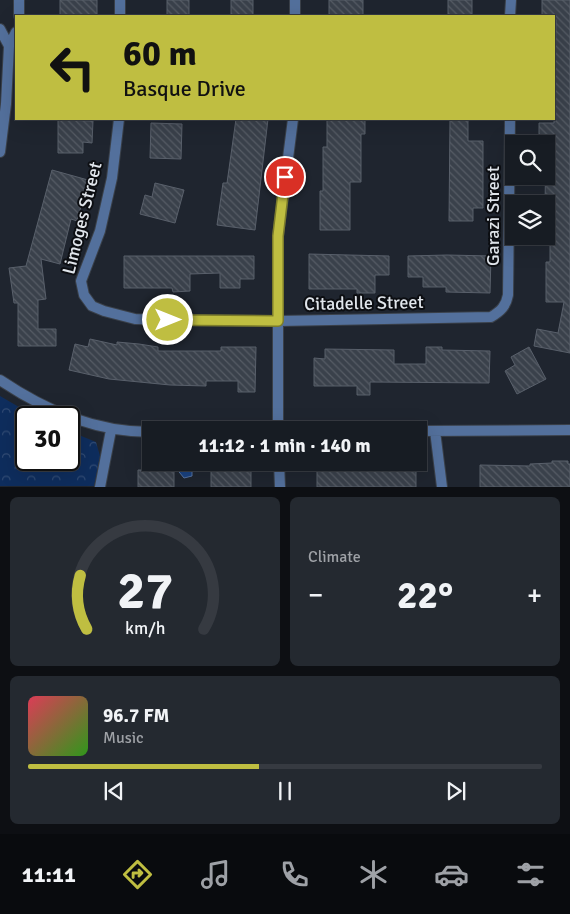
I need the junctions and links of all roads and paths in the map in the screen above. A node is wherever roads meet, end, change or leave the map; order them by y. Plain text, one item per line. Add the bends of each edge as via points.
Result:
1 (19, 0) edge
2 (120, 0) edge
3 (295, 0) edge
4 (511, 0) edge
5 (19, 15) edge
6 (120, 15) edge
7 (295, 15) edge
8 (510, 15) edge
9 (0, 29) edge
10 (15, 34) edge
11 (8, 46) edge
12 (118, 120) edge
13 (293, 120) edge
14 (510, 120) edge
15 (0, 152) edge
16 (84, 295) joint
17 (500, 312) joint
18 (278, 321) junction
19 (0, 380) edge
20 (278, 421) edge
21 (111, 430) junction
22 (570, 430) edge
23 (427, 431) edge
24 (435, 431) junction
25 (142, 432) edge
26 (279, 471) edge
27 (100, 486) edge
28 (280, 486) edge
29 (442, 486) edge

1 - 5 street
2 - 6 street
3 - 7 street
4 - 8 street
9 - 11 street
10 - 11 street
11 - 15 street
12 - 16 street, Limoges Street via 112,178 100,231 81,281
13 - 18 street via 278,236
14 - 17 street, Garazi Street via 508,295
16 - 18 street, Citadelle Street via 92,306 135,318
17 - 18 street, Citadelle Street via 491,317
18 - 20 street
19 - 21 street via 46,407
21 - 25 street
21 - 27 street
22 - 24 street
23 - 24 street
24 - 29 street
26 - 28 street

